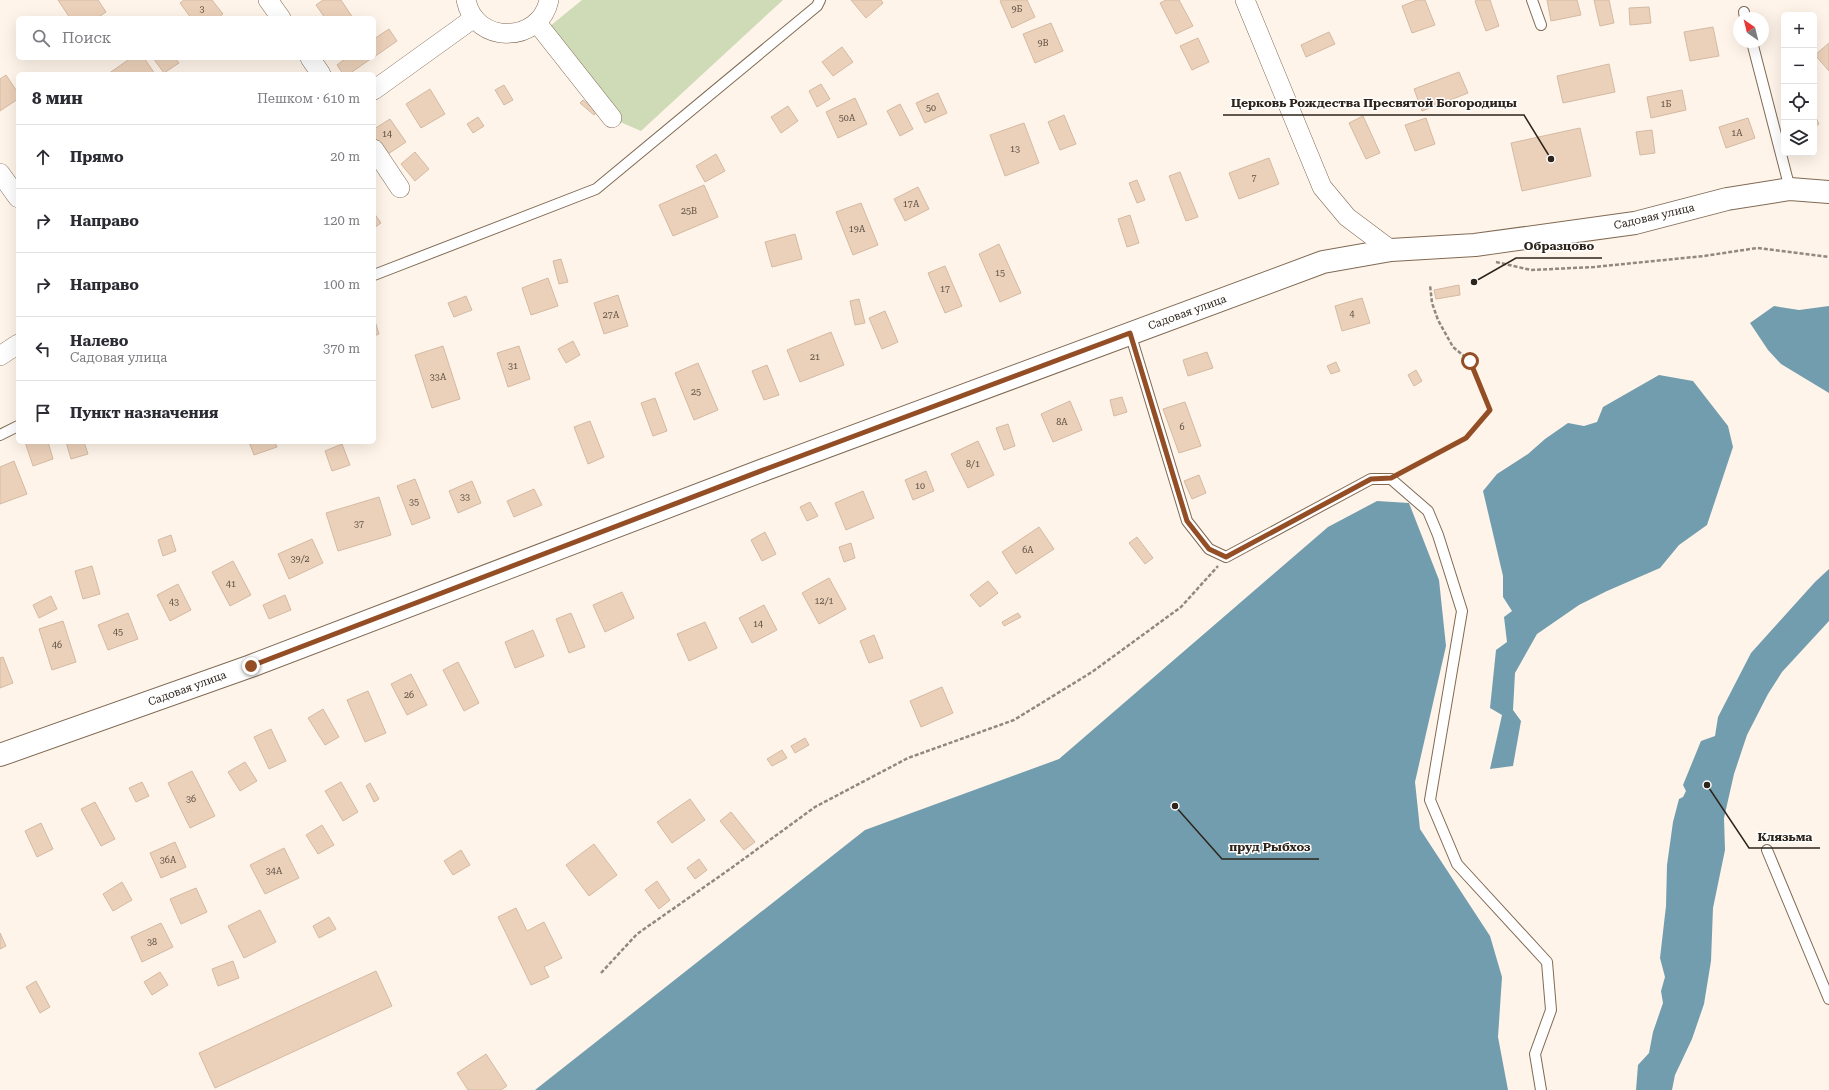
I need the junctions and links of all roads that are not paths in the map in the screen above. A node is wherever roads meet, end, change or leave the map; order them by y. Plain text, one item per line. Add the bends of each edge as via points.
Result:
1 (268, 0) edge
2 (466, 0) edge
3 (549, 0) edge
4 (820, 0) edge
5 (1245, 0) edge
6 (1532, 0) edge
7 (280, 16) edge
8 (474, 18) junction
9 (537, 23) junction
10 (1541, 25) dead end
11 (1754, 48) edge
12 (311, 60) edge
13 (320, 72) edge
14 (376, 89) edge
15 (612, 118) dead end
16 (376, 153) edge
17 (0, 173) edge
18 (400, 188) dead end
19 (1790, 189) junction
20 (1829, 192) edge
21 (16, 195) edge
22 (1391, 250) junction
23 (376, 274) edge
24 (1130, 333) junction
25 (16, 345) edge
26 (0, 356) edge
27 (16, 427) edge
28 (0, 435) edge
29 (0, 755) edge
30 (1767, 850) dead end
31 (1829, 999) edge
32 (1541, 1090) edge

1 - 7 street
2 - 8 street
3 - 9 street via 547,9
4 - 23 lane via 817,6 596,188
5 - 22 street via 1322,187 1347,217
6 - 10 lane
8 - 9 street via 487,29 504,34 522,32
8 - 14 street
9 - 15 street
11 - 19 lane
12 - 13 street
16 - 18 street
17 - 21 street
19 - 20 street, Садовая улица
19 - 22 street, Садовая улица via 1727,199 1635,223 1475,245
22 - 24 street, Садовая улица via 1323,262
24 - 29 street, Садовая улица via 759,471 258,663
24 - 32 lane via 1187,521 1209,549 1226,557 1371,479 1391,478 1428,511 1462,610 1430,800 1457,864 1547,962 1551,1010 1535,1054
25 - 26 street
27 - 28 lane
30 - 31 lane

